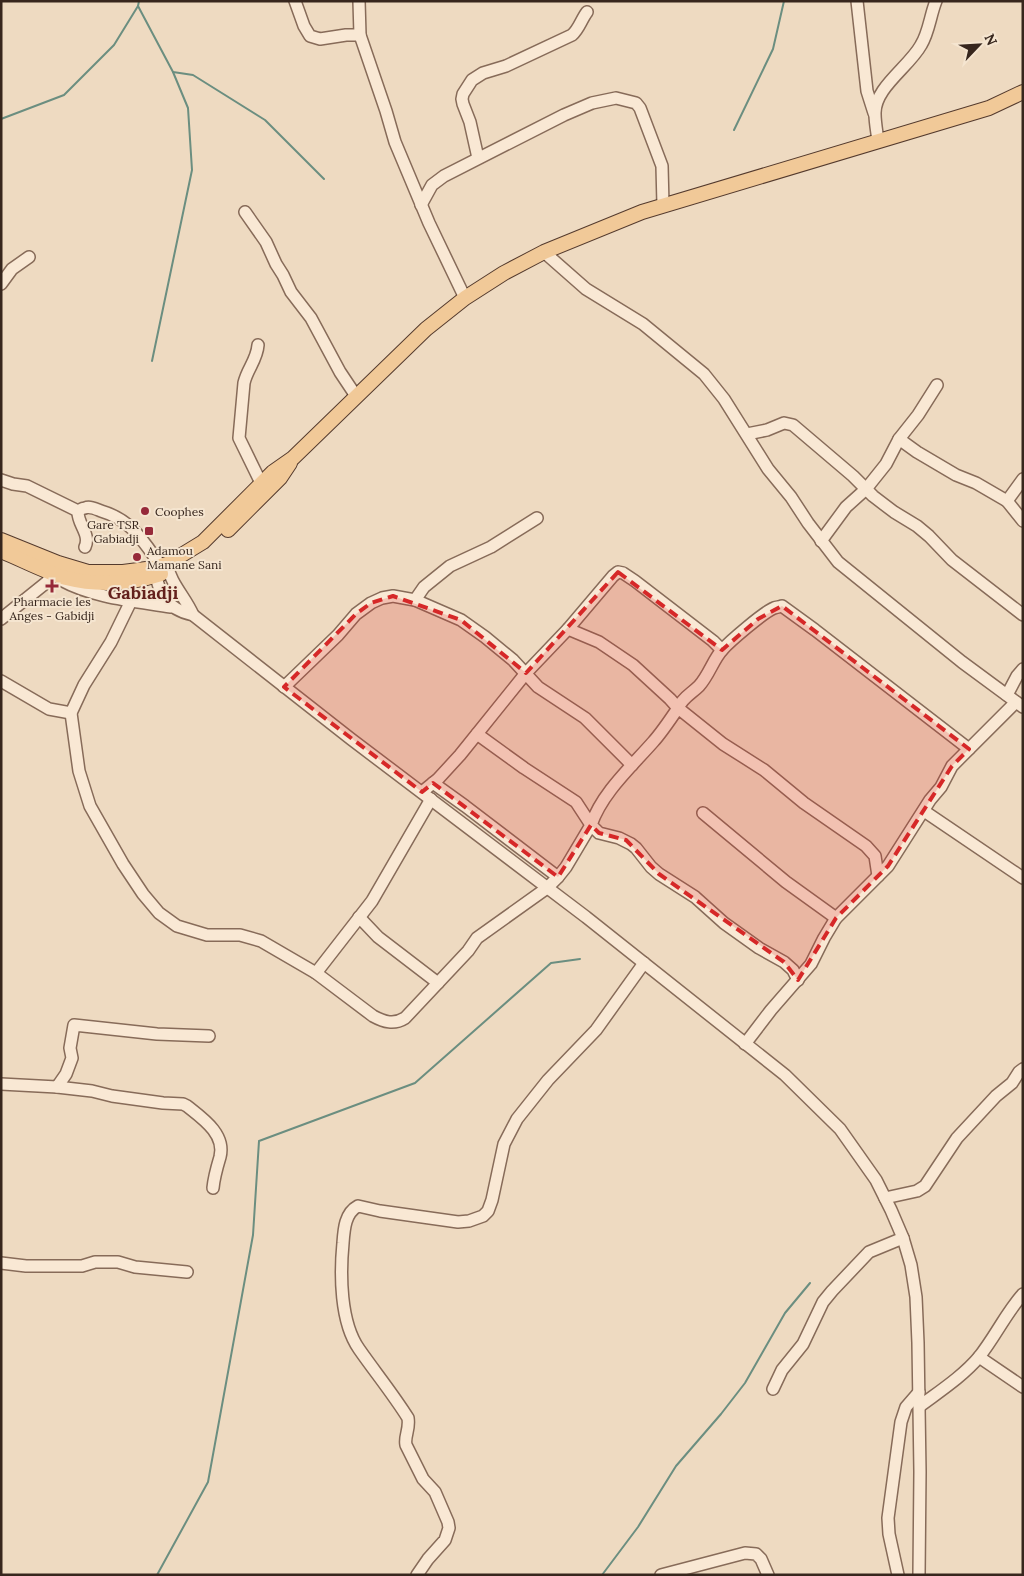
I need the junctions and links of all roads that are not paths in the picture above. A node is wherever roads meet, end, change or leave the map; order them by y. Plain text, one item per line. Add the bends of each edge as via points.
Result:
1 (295, 1) edge
2 (359, 1) edge
3 (857, 1) edge
4 (936, 1) edge
5 (587, 12) dead end
6 (360, 35) junction
7 (1023, 92) edge
8 (874, 113) junction
9 (878, 141) junction
10 (478, 158) junction
11 (421, 205) junction
12 (663, 205) junction
13 (245, 212) dead end
14 (544, 252) junction
15 (29, 257) dead end
16 (1, 284) edge
17 (465, 298) junction
18 (258, 345) dead end
19 (937, 385) dead end
20 (356, 396) junction
21 (747, 434) junction
22 (899, 439) junction
23 (293, 458) junction
24 (1, 480) edge
25 (1023, 480) edge
26 (261, 483) junction
27 (866, 489) junction
28 (1007, 501) junction
29 (78, 511) junction
30 (537, 518) dead end
31 (1023, 521) edge
32 (1, 540) edge
33 (821, 541) junction
34 (86, 547) dead end
35 (1, 551) edge
36 (161, 569) junction
37 (55, 570) junction
38 (415, 600) junction
39 (131, 601) junction
40 (171, 606) junction
41 (1023, 615) edge
42 (193, 616) junction
43 (1, 618) edge
44 (568, 629) junction
45 (722, 650) junction
46 (1023, 669) edge
47 (526, 672) junction
48 (1, 681) edge
49 (284, 687) junction
50 (1015, 701) edge
51 (678, 708) junction
52 (71, 713) junction
53 (478, 734) junction
54 (969, 749) junction
55 (632, 765) junction
56 (433, 783) junction
57 (426, 796) junction
58 (924, 811) junction
59 (703, 813) dead end
60 (591, 825) junction
61 (878, 876) junction
62 (558, 877) junction
63 (1023, 878) edge
64 (547, 888) junction
65 (359, 917) junction
66 (836, 918) junction
67 (644, 963) junction
68 (316, 973) junction
69 (798, 980) junction
70 (438, 983) junction
71 (208, 1036) dead end
72 (745, 1044) junction
73 (1023, 1068) edge
74 (1, 1084) edge
75 (57, 1087) junction
76 (213, 1188) dead end
77 (885, 1198) junction
78 (903, 1238) junction
79 (1, 1263) edge
80 (186, 1272) dead end
81 (1023, 1294) edge
82 (979, 1356) junction
83 (1023, 1387) edge
84 (773, 1389) dead end
85 (920, 1392) junction
86 (920, 1406) junction
87 (417, 1575) edge
88 (661, 1575) edge
89 (768, 1575) edge
90 (898, 1575) edge
91 (919, 1575) edge

1 - 6 street via 310,36 320,39
2 - 6 street
3 - 8 street via 867,91
4 - 8 street via 927,35 882,92
5 - 10 street via 572,35 512,64 483,72 472,80 463,94 463,104
6 - 11 street via 395,142
7 - 9 main road via 989,108
8 - 9 street
9 - 12 main road
10 - 11 street via 436,181
10 - 12 street via 592,103 619,98 636,103 640,108 662,166
11 - 17 street
12 - 14 main road
13 - 20 street
14 - 17 main road
14 - 21 street via 586,289 643,324 697,367 713,384
15 - 16 street via 12,269
17 - 20 main road via 426,329
18 - 26 street via 244,383 239,434
19 - 22 street
20 - 23 main road
21 - 27 street via 784,423 793,425
21 - 33 street via 768,470
22 - 27 street via 891,456
22 - 28 street via 956,475
23 - 26 main road
23 - 36 main road via 280,478 210,548 182,567
24 - 29 street via 27,486
25 - 28 street
26 - 36 main road via 203,542
27 - 33 street via 846,507
27 - 41 street via 917,526 952,560
28 - 31 street
29 - 34 street via 78,520 88,542
29 - 36 street via 91,508 115,515 129,524
30 - 38 street via 491,547 450,566 424,587
32 - 37 main road
33 - 50 street via 842,566
35 - 37 main road
36 - 37 main road via 138,581 103,583 65,577
36 - 40 street via 164,598
36 - 42 street via 189,604
37 - 39 street via 75,588
37 - 43 street via 38,590
38 - 47 street via 461,620
38 - 49 street via 393,596 371,603 356,614
39 - 40 street
39 - 52 street via 112,642 84,685
40 - 42 street
42 - 49 street
44 - 45 street via 618,572 635,581
44 - 47 street
44 - 51 street via 599,642 633,665
45 - 51 street via 699,686 681,701
45 - 54 street via 764,614 782,606
46 - 50 street via 1018,676
47 - 53 street
47 - 55 street via 538,687 585,718
48 - 52 street via 49,709
49 - 57 street
50 - 54 street
51 - 55 street
51 - 61 street via 866,846 874,856
52 - 68 street via 79,771 90,806 130,876 159,913 177,926 207,935 240,935 257,939
53 - 56 street
53 - 60 street via 576,802
54 - 58 street via 952,766
55 - 60 street via 595,814
56 - 57 street
56 - 62 street
57 - 64 street
57 - 65 street via 372,901
58 - 61 street
58 - 63 street
59 - 66 street via 786,882
60 - 62 street
60 - 69 street via 599,833 631,844 659,874 695,897 759,948 784,962
61 - 66 street
62 - 64 street
64 - 67 street
64 - 70 street via 477,938
65 - 68 street
65 - 70 street via 378,937
66 - 69 street via 811,964
67 - 72 street
67 - 87 street via 596,1030 548,1080 517,1119 504,1144 492,1200 483,1216 458,1222 358,1206 349,1213 344,1227 342,1256 345,1312 350,1330 408,1418 406,1445 424,1479 436,1492 448,1522 445,1540
68 - 70 street via 373,1016 389,1022 405,1018
69 - 72 street
71 - 75 street via 74,1025 70,1048 72,1058
72 - 77 street via 784,1075 840,1129
73 - 77 street via 1012,1084 996,1096 957,1138 925,1186
74 - 75 street
75 - 76 street via 187,1106 219,1137 220,1151
77 - 78 street
78 - 84 street via 869,1252 832,1290 803,1344 782,1370
78 - 85 street via 916,1297
79 - 80 street via 82,1266 95,1262 118,1262
81 - 82 street
82 - 83 street
82 - 86 street
85 - 86 street
85 - 90 street via 906,1407 901,1422 888,1518
86 - 91 street
88 - 89 street via 745,1552 756,1554 761,1559

